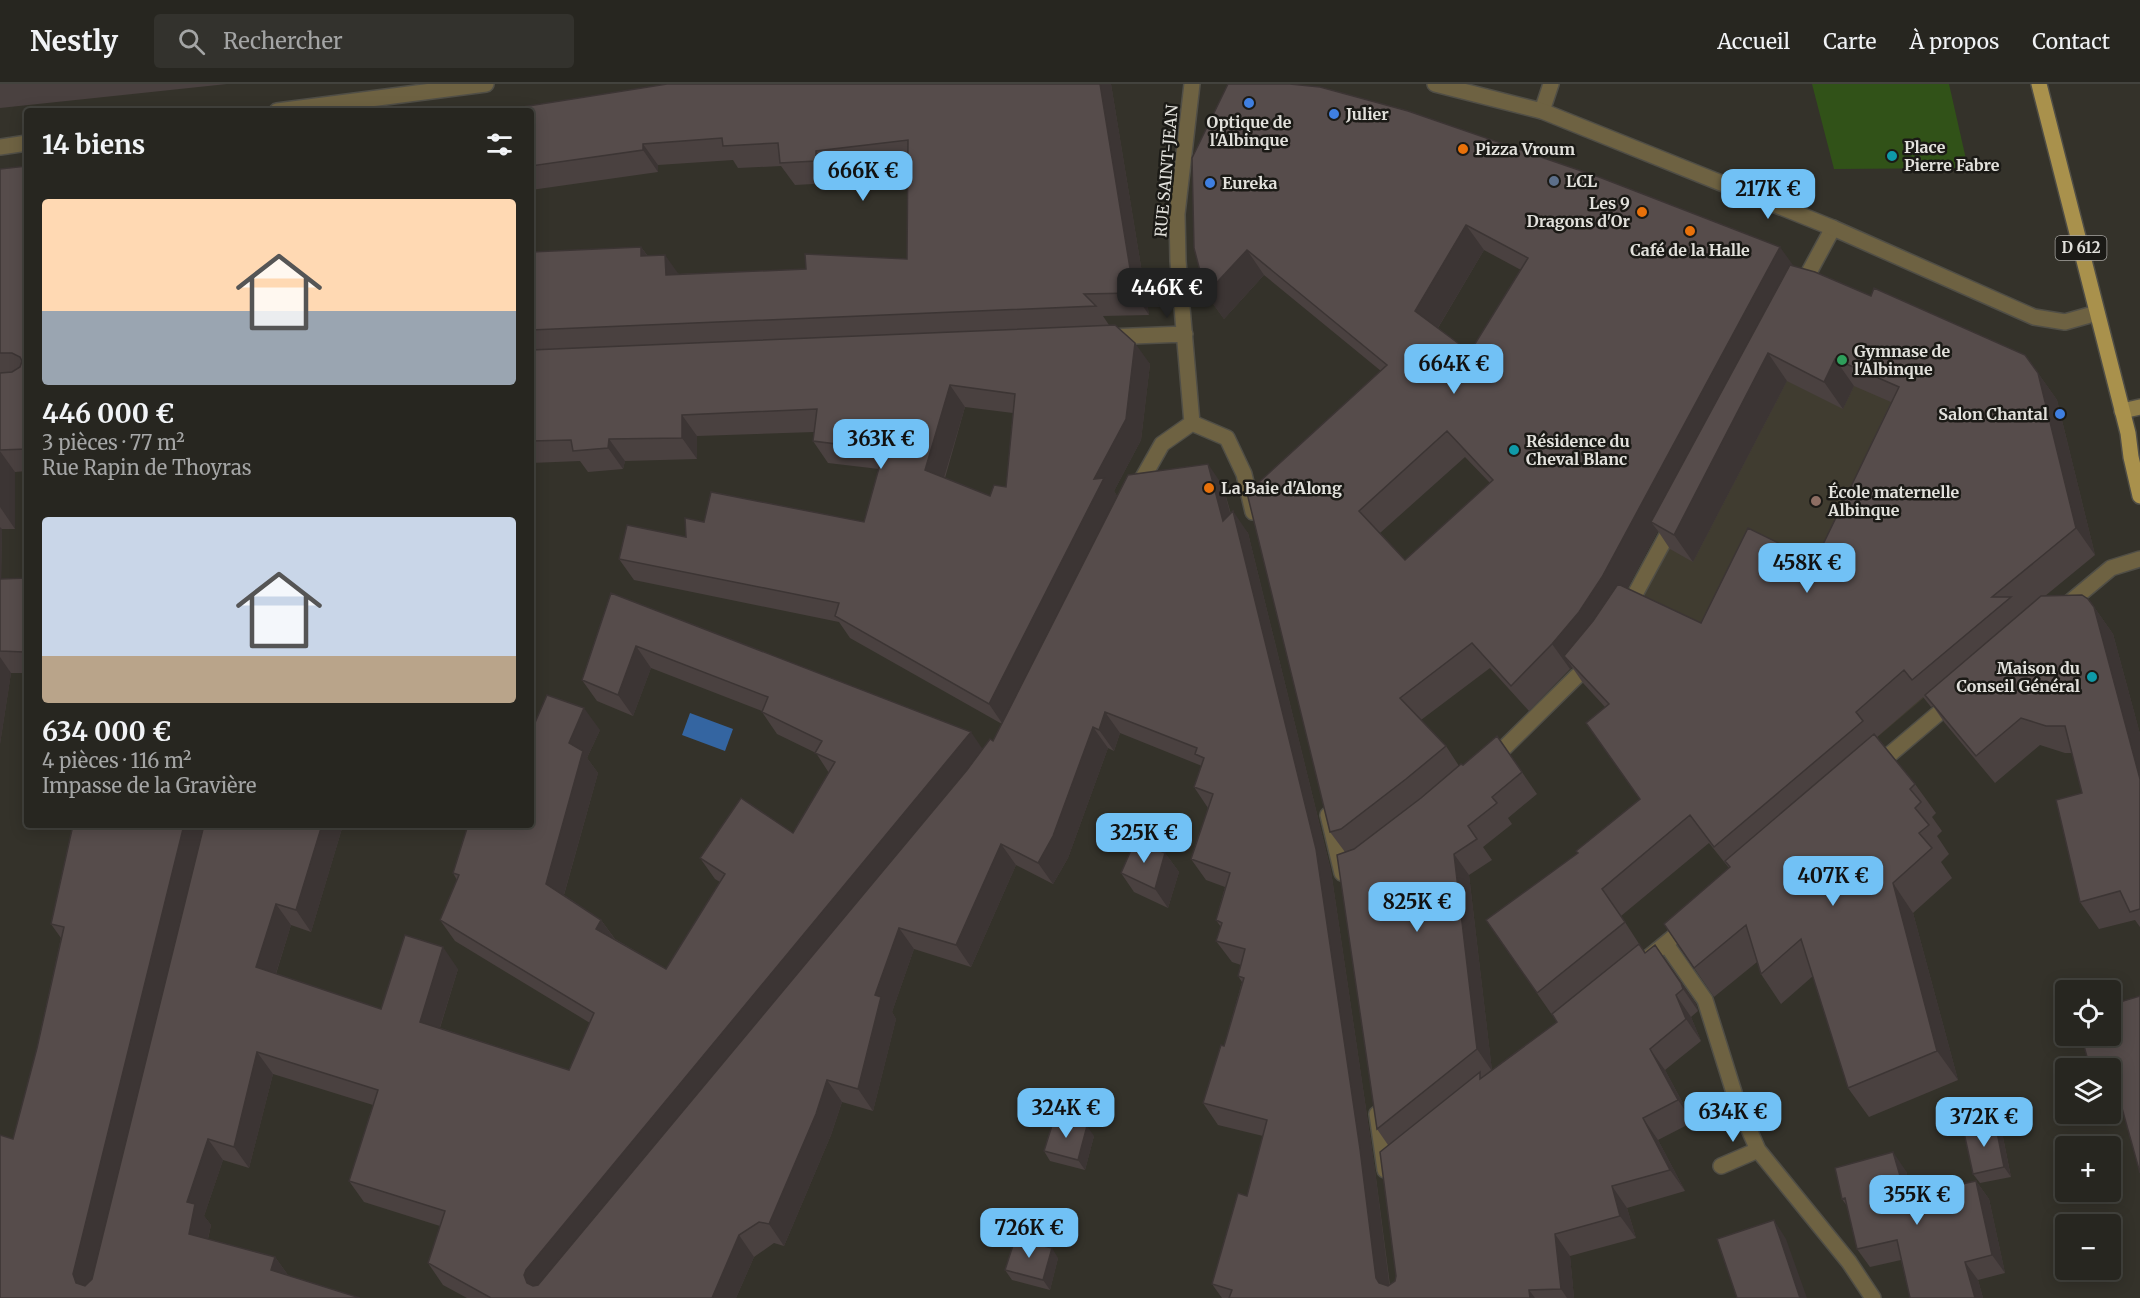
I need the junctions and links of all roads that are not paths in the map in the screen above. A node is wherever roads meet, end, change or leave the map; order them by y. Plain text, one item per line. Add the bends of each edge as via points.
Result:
1 (486, 84) edge
2 (1192, 84) edge
3 (1435, 84) edge
4 (1551, 84) edge
5 (2039, 84) edge
6 (301, 108) edge
7 (1542, 111) junction
8 (24, 143) edge
9 (0, 147) edge
10 (1833, 228) junction
11 (1793, 302) edge
12 (2097, 313) junction
13 (1185, 334) junction
14 (1090, 338) edge
15 (2140, 408) edge
16 (2122, 411) junction
17 (1192, 423) junction
18 (2140, 496) edge
19 (1130, 502) edge
20 (1679, 512) edge
21 (1256, 521) edge
22 (2140, 559) edge
23 (2056, 614) edge
24 (1616, 625) edge
25 (1581, 672) edge
26 (1965, 691) edge
27 (1481, 770) edge
28 (1865, 775) edge
29 (1324, 800) edge
30 (1344, 893) edge
31 (1702, 913) edge
32 (1666, 944) junction
33 (1629, 973) edge
34 (1374, 1094) edge
35 (1758, 1150) junction
36 (1403, 1154) edge
37 (1721, 1166) dead end
38 (1873, 1298) edge

1 - 6 street
2 - 13 street, RUE SAINT-JEAN via 1177,214
3 - 7 street
4 - 7 street
5 - 12 main road, D 612
7 - 10 street
8 - 9 street
10 - 11 street
10 - 12 street via 2034,317 2065,322
12 - 16 main road, D 612
13 - 14 street
13 - 17 street, RUE SAINT-JEAN
15 - 16 main road
16 - 18 main road, D 612
17 - 19 street via 1162,444
17 - 21 street via 1227,438 1244,474
20 - 24 street
22 - 23 street via 2110,568
25 - 27 street
26 - 28 street
29 - 30 street via 1346,868
31 - 32 street
32 - 33 street
32 - 35 street via 1705,1000 1737,1102
34 - 36 street via 1385,1175
35 - 37 street
35 - 38 street via 1849,1262

